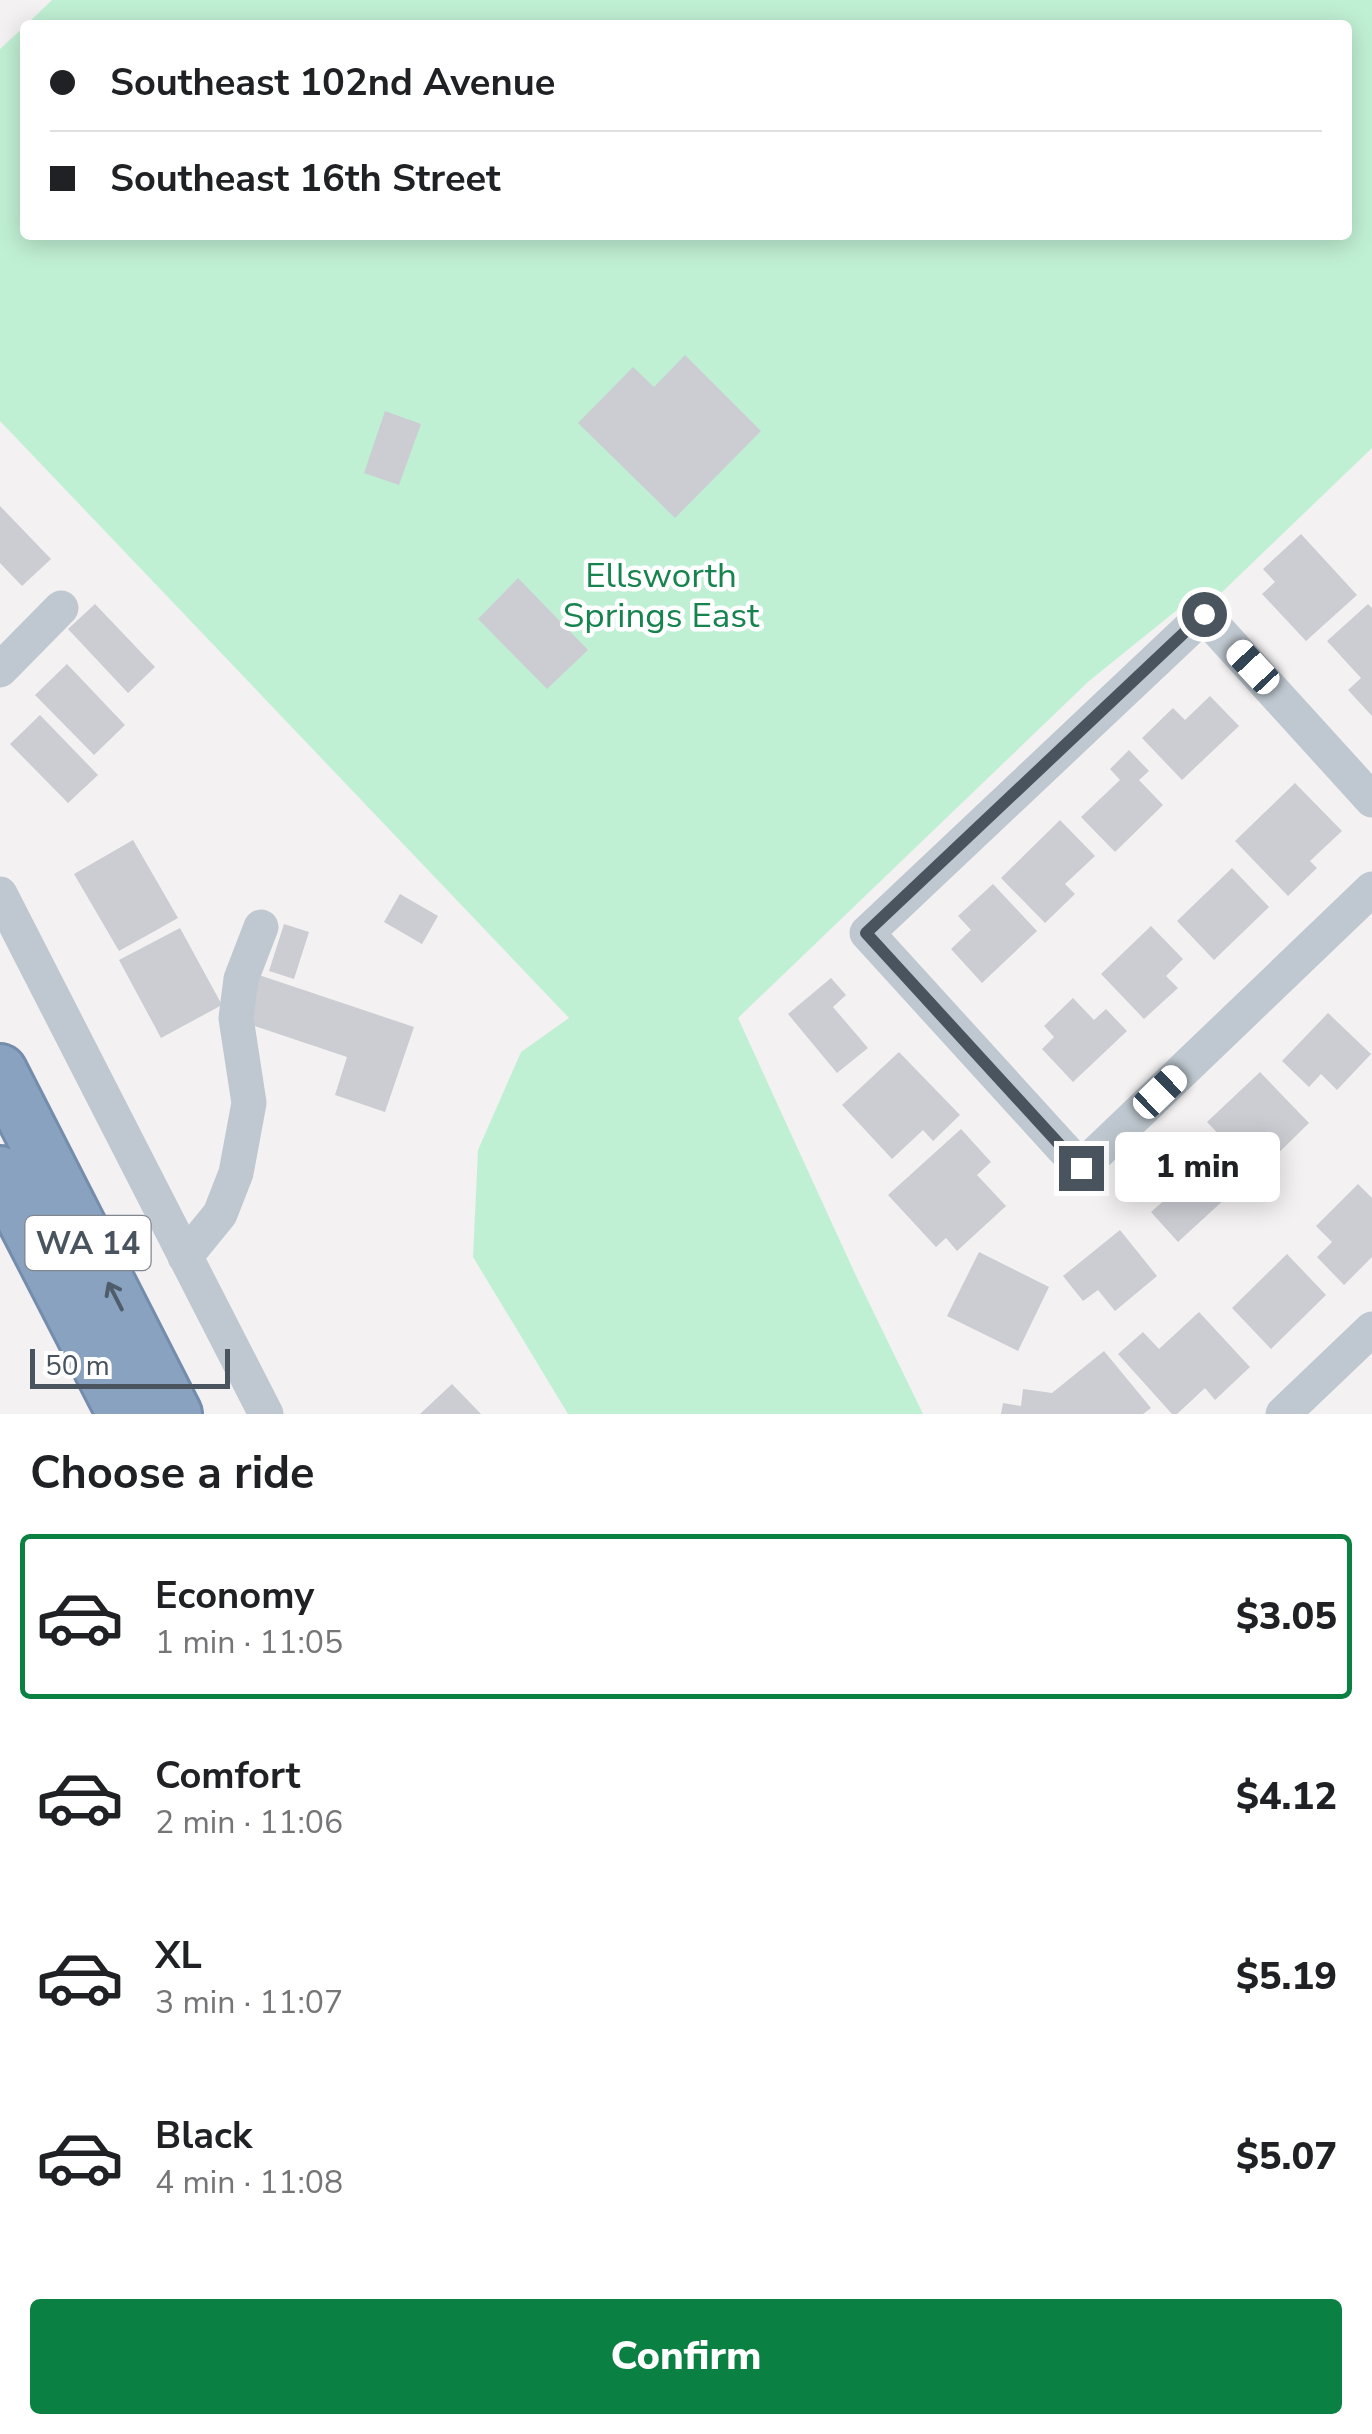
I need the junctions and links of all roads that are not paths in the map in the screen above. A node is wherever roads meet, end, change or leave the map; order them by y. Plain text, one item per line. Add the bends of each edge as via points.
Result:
1 (61, 608) dead end
2 (0, 670) edge
3 (1372, 800) edge
4 (1372, 889) edge
5 (0, 894) edge
6 (261, 927) dead end
7 (0, 1071) edge
8 (0, 1172) edge
9 (185, 1256) junction
10 (1372, 1329) edge
11 (124, 1414) edge
12 (175, 1414) edge
13 (266, 1414) edge
14 (1282, 1414) edge

1 - 2 street
3 - 4 street via 1204,614 866,933 1081,1168
5 - 9 street
6 - 9 street via 241,979 236,1018 249,1103 236,1174 220,1214
12 -> 7 highway, WA 14
8 - 11 highway, WA 14
9 - 13 street
10 - 14 street

